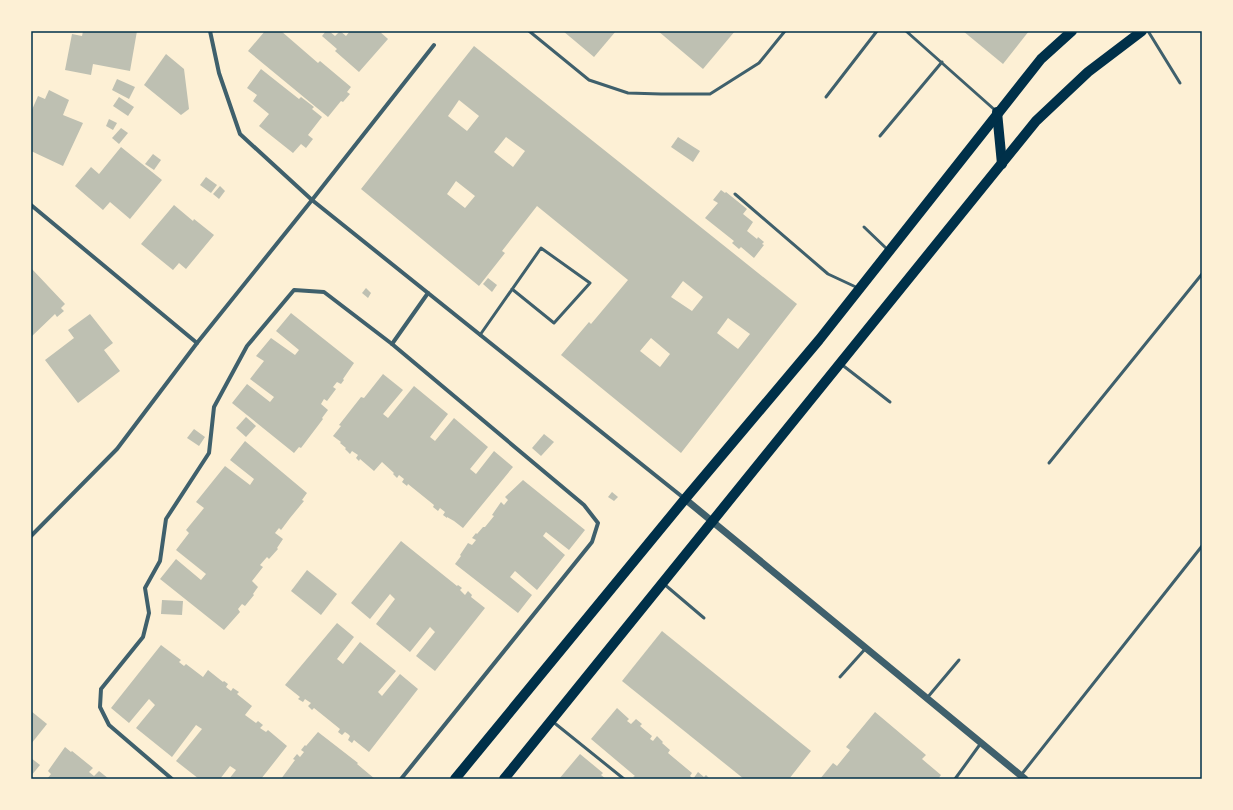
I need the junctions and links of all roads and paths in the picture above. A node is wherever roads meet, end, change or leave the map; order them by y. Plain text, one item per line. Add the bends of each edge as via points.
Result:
1 (210, 31) edge
2 (529, 31) edge
3 (785, 31) edge
4 (877, 31) edge
5 (906, 31) edge
6 (1142, 31) edge
7 (1148, 31) edge
8 (1070, 32) edge
9 (434, 44) dead end
10 (942, 62) junction
11 (1180, 83) dead end
12 (826, 97) dead end
13 (997, 112) junction
14 (880, 136) dead end
15 (1002, 164) junction
16 (735, 194) dead end
17 (312, 200) junction
18 (31, 205) edge
19 (864, 227) dead end
20 (889, 251) junction
21 (1202, 274) edge
22 (512, 289) junction
23 (860, 289) junction
24 (428, 293) junction
25 (480, 334) junction
26 (197, 343) junction
27 (392, 344) junction
28 (840, 363) junction
29 (890, 402) dead end
30 (1049, 463) dead end
31 (685, 499) junction
32 (713, 521) junction
33 (31, 536) edge
34 (1202, 546) edge
35 (663, 583) junction
36 (704, 618) dead end
37 (866, 648) junction
38 (959, 660) dead end
39 (840, 677) dead end
40 (927, 698) junction
41 (552, 720) junction
42 (980, 743) junction
43 (1023, 777) edge
44 (172, 779) edge
45 (401, 779) edge
46 (455, 779) edge
47 (504, 779) edge
48 (624, 779) edge
49 (955, 779) edge

1 - 17 street via 219,74 240,134
2 - 3 lane via 589,80 628,93 661,94 710,94 759,62
4 - 12 lane
5 - 10 lane
6 - 15 main road via 1088,72 1036,121
7 - 11 lane
8 - 13 main road via 1041,59
9 - 17 street
10 - 13 lane
10 - 14 lane
13 - 15 main road
13 - 20 main road
15 - 28 main road
16 - 23 lane via 828,274
17 - 24 street
17 - 26 street
18 - 26 street
19 - 20 lane
20 - 23 main road
21 - 30 lane
22 - 22 lane via 541,248 590,283 554,323
22 - 25 lane
23 - 31 main road
24 - 25 street
24 - 27 street
25 - 31 street
26 - 33 street via 116,449
27 - 44 street via 324,292 294,290 247,346 214,407 209,453 166,519 160,561 145,588 149,613 143,636 101,689 100,707 109,725
27 - 45 street via 584,505 598,523 592,542
28 - 29 lane
28 - 32 main road
31 - 32 street
31 - 46 main road
32 - 35 main road
32 - 37 street
34 - 43 lane
35 - 36 lane
35 - 41 main road
37 - 39 lane
37 - 40 street
38 - 40 lane
40 - 42 street
41 - 47 main road
41 - 48 lane
42 - 43 street
42 - 49 lane

